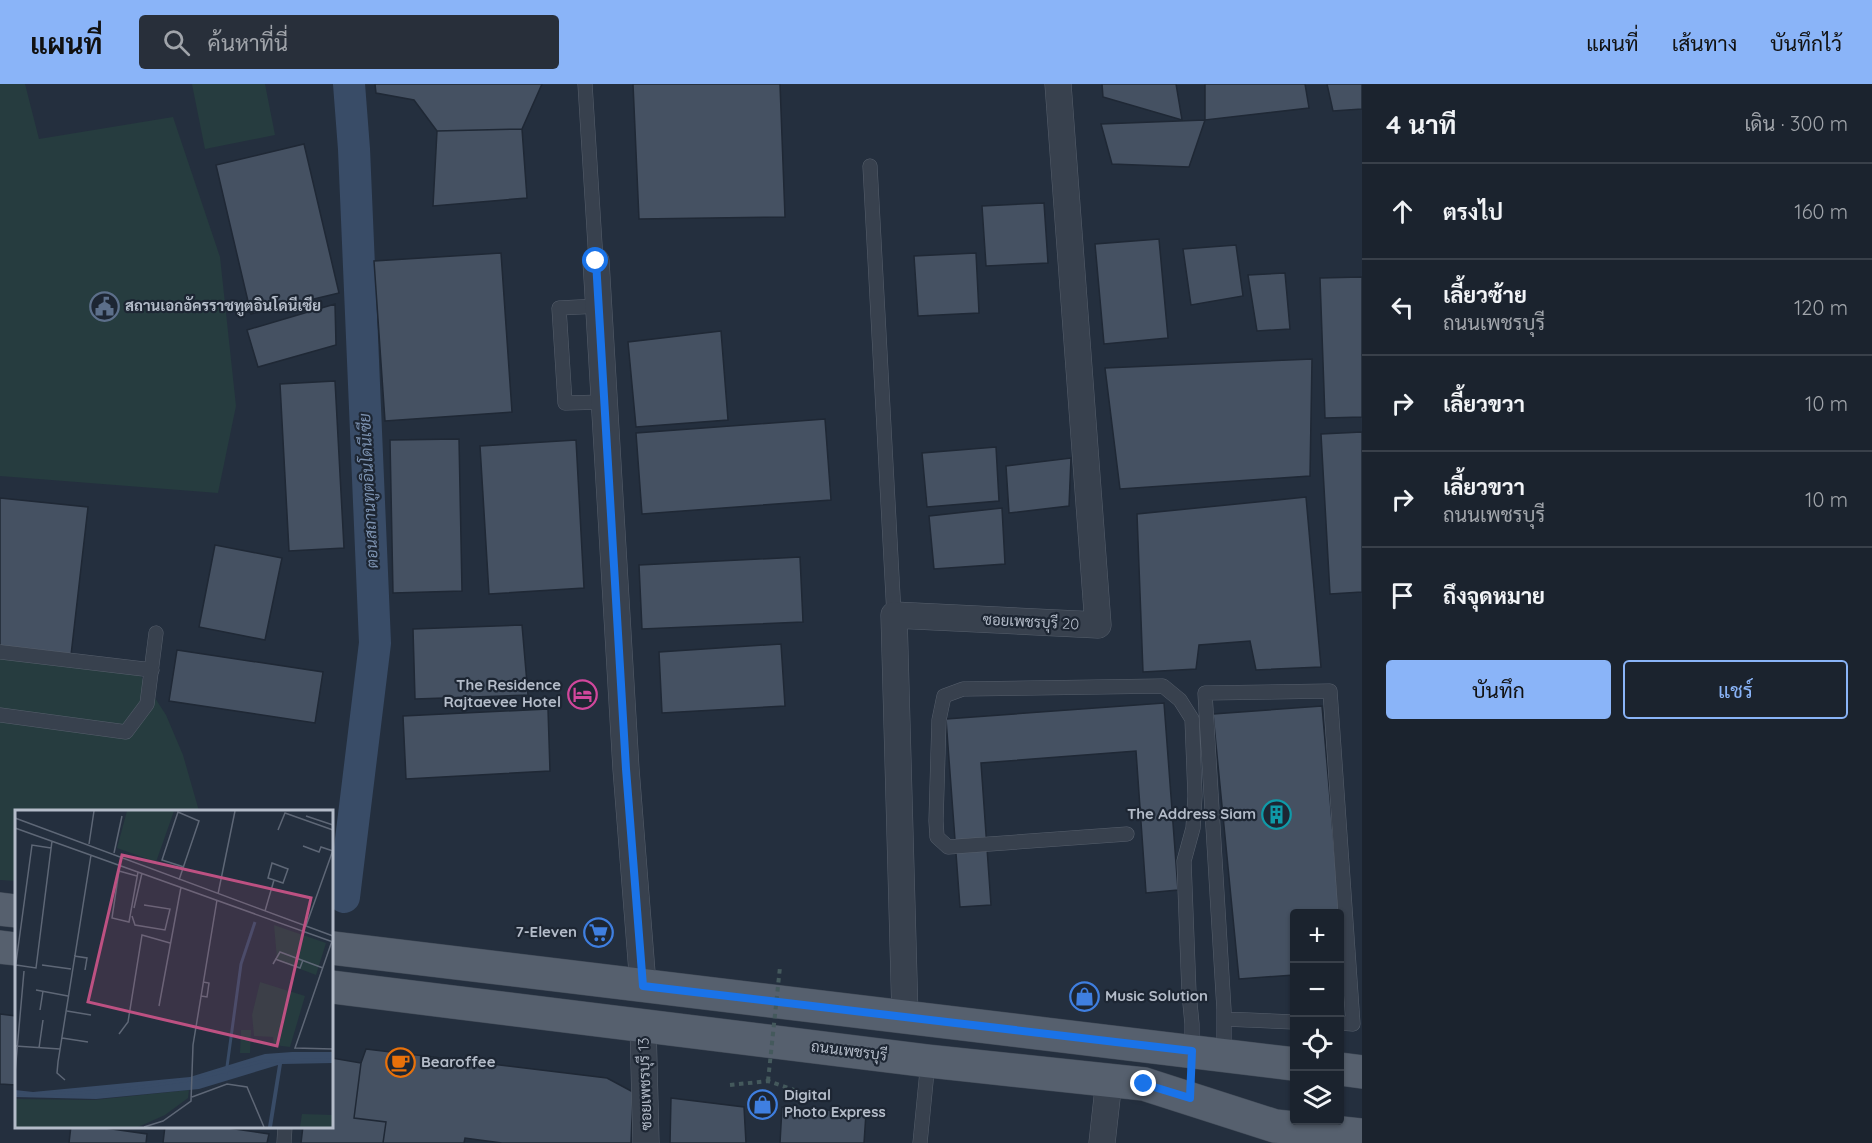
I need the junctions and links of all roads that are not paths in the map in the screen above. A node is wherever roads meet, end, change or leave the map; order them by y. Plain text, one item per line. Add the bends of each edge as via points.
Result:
1 (585, 84) edge
2 (1058, 84) edge
3 (870, 166) dead end
4 (596, 261) joint
5 (598, 306) junction
6 (604, 402) junction
7 (894, 615) junction
8 (156, 633) dead end
9 (0, 652) edge
10 (152, 670) junction
11 (0, 715) edge
12 (1127, 834) dead end
13 (0, 909) edge
14 (15, 911) edge
15 (0, 947) edge
16 (333, 948) edge
17 (15, 949) edge
18 (643, 986) junction
19 (333, 987) edge
20 (905, 1016) junction
21 (1224, 1019) junction
22 (1290, 1022) edge
23 (1344, 1023) edge
24 (643, 1025) junction
25 (1192, 1051) junction
26 (1224, 1055) junction
27 (928, 1061) junction
28 (1290, 1063) edge
29 (1344, 1070) edge
30 (1362, 1072) edge
31 (1109, 1080) junction
32 (1190, 1098) junction
33 (1361, 1126) edge
34 (285, 1128) edge
35 (284, 1143) edge
36 (646, 1143) edge
37 (920, 1143) edge
38 (1102, 1143) edge

1 - 4 lane
2 - 7 street, ซอยเพชรบุรี 20 via 1098,625
3 - 7 lane
4 - 5 street
5 - 6 street
5 - 6 lane via 559,308 565,403
6 - 18 street
7 - 20 street
8 - 10 lane
9 - 10 lane
10 - 11 lane via 147,705 126,732
12 - 25 lane via 948,847 937,837 936,821 939,720 944,696 963,689 1163,686 1180,700 1192,719 1195,796 1193,828 1184,861
13 - 14 main road
15 - 17 main road
16 - 18 main road
18 - 20 main road
19 - 24 main road, ถนนเพชรบุรี
20 - 25 main road
21 - 22 lane
21 - 23 lane via 1205,693 1330,691 1353,1024
21 - 26 lane
24 - 27 main road, ถนนเพชรบุรี
24 - 36 street, ซอยเพชรบุรี 13
25 - 26 main road
25 - 32 main road
26 - 28 main road
27 - 31 main road, ถนนเพชรบุรี
27 - 37 lane
29 - 30 main road
31 - 32 main road, ถนนเพชรบุรี via 1144,1084
31 - 38 street
32 - 33 main road, ถนนเพชรบุรี via 1275,1126
34 - 35 lane

